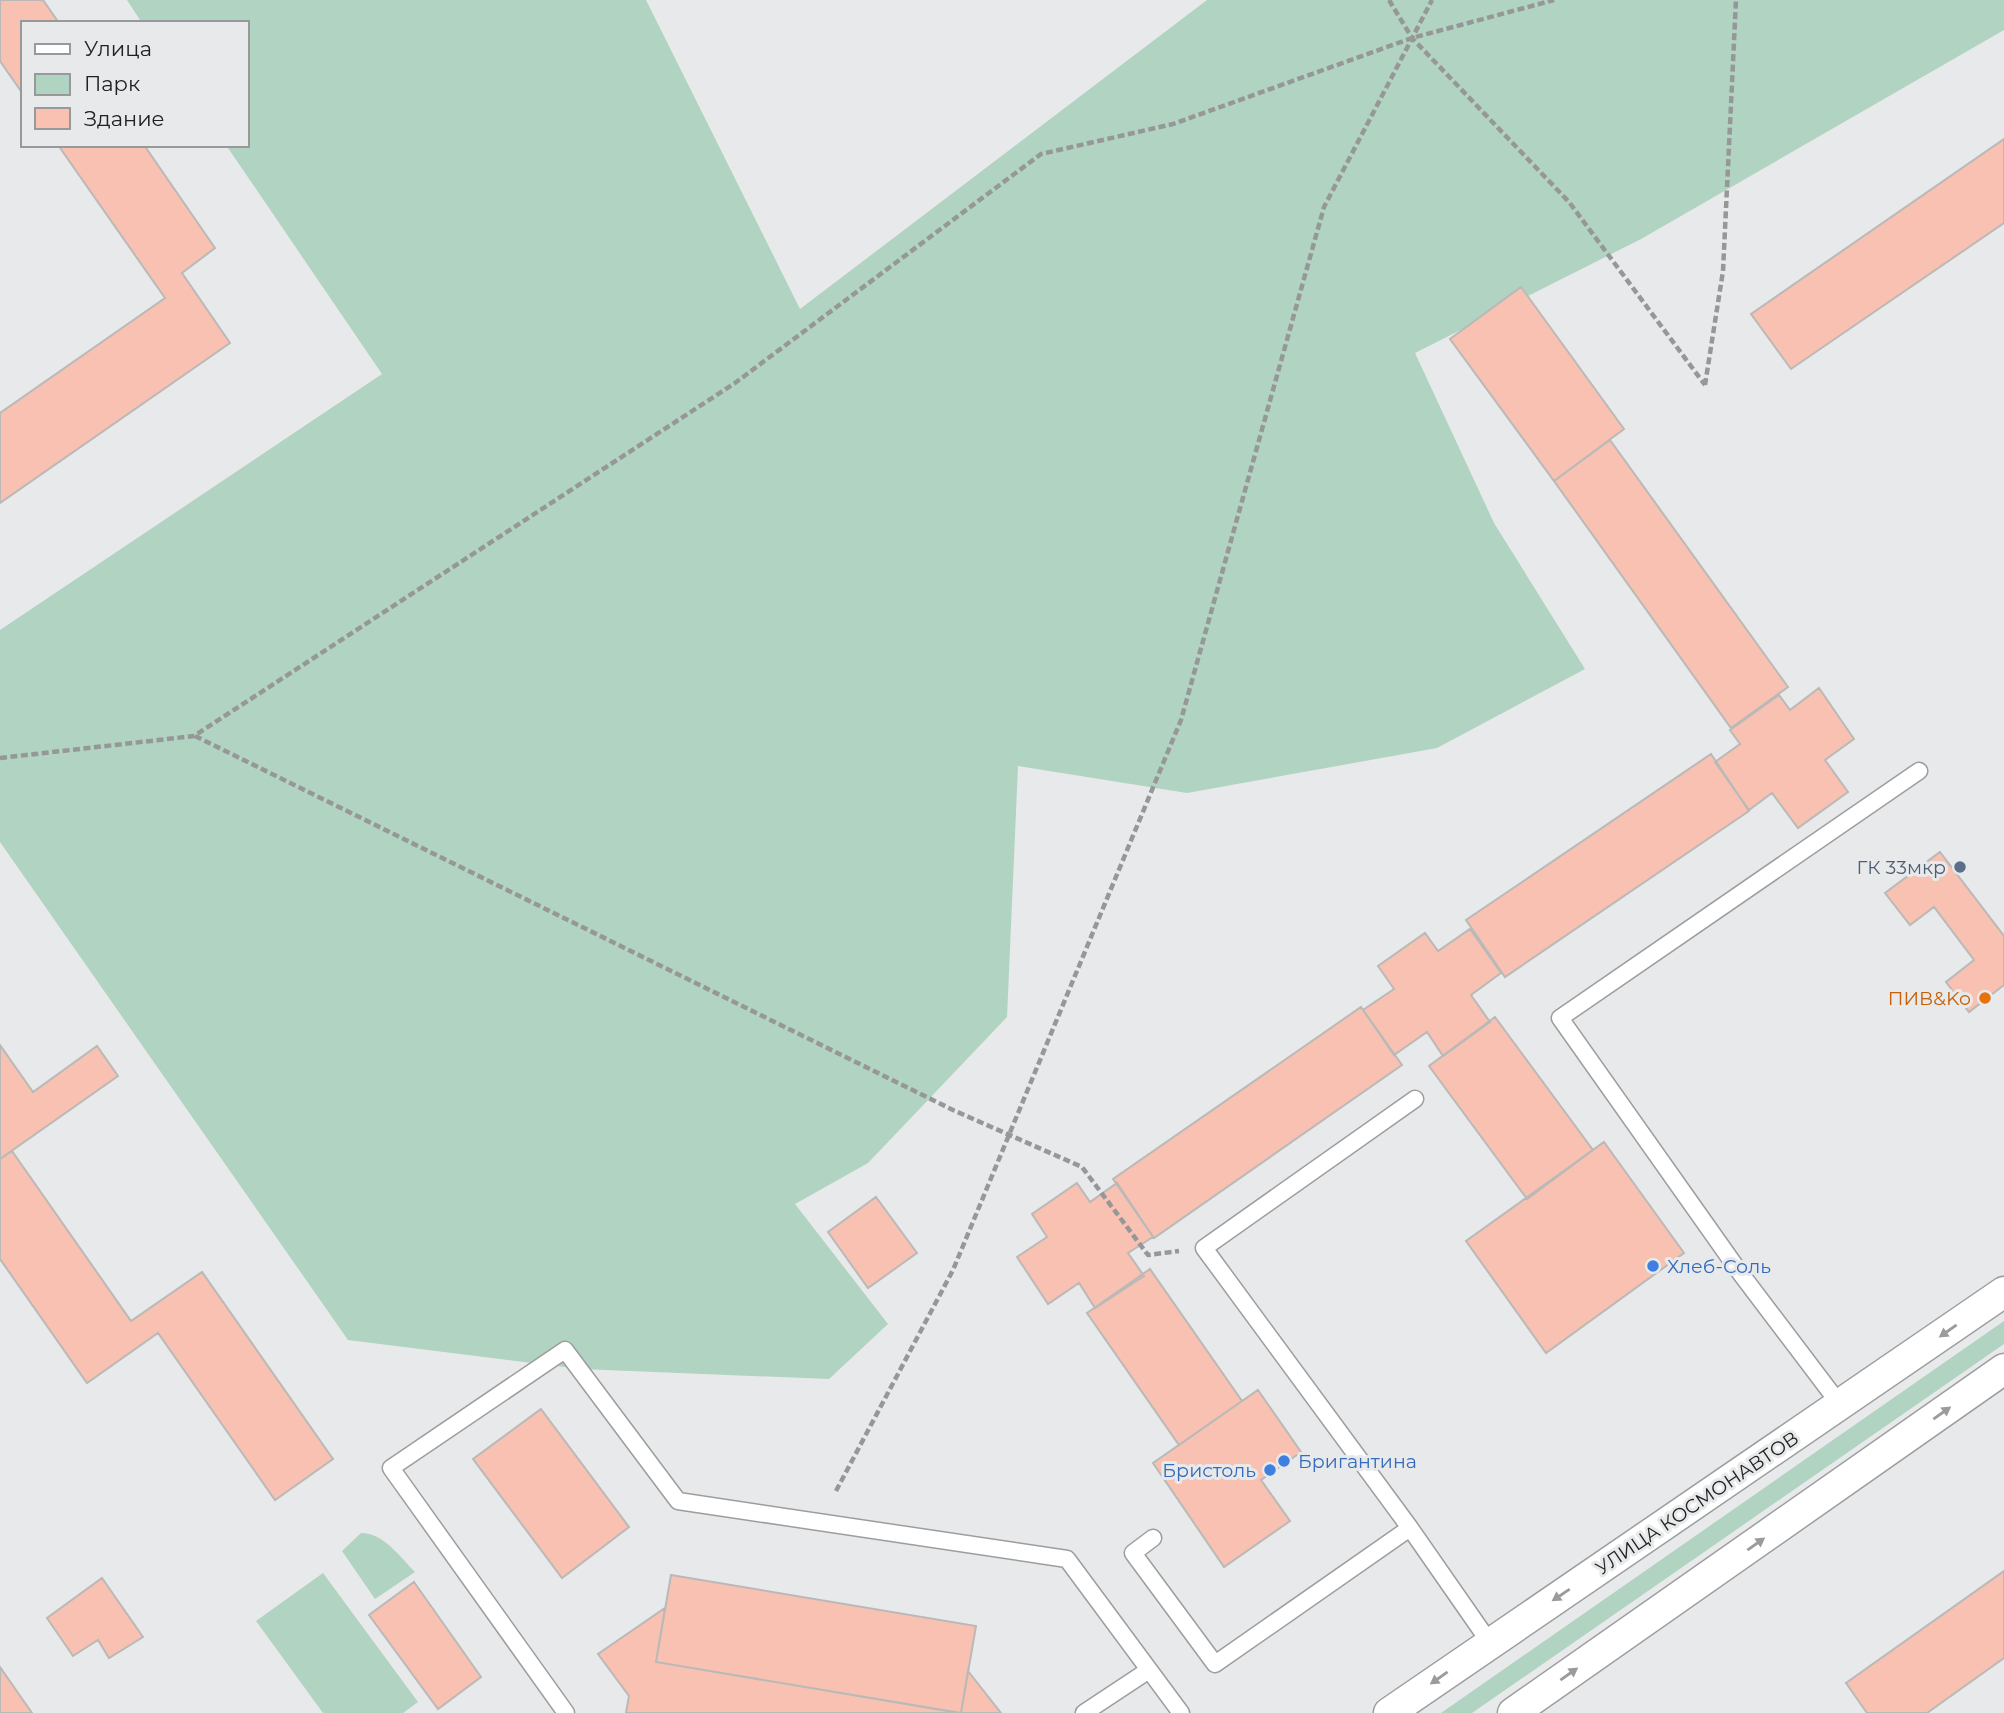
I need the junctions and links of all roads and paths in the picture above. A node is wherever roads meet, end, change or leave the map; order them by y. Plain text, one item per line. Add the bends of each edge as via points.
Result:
1 (1389, 0) edge
2 (1432, 0) edge
3 (1555, 0) edge
4 (1736, 0) edge
5 (1412, 38) junction
6 (194, 736) junction
7 (0, 758) edge
8 (1919, 771) dead end
9 (1415, 1099) dead end
10 (1009, 1134) junction
11 (1205, 1248) junction
12 (2004, 1292) edge
13 (2004, 1369) edge
14 (1841, 1406) junction
15 (836, 1491) dead end
16 (1410, 1528) junction
17 (1153, 1538) dead end
18 (1490, 1643) junction
19 (1149, 1670) junction
20 (566, 1713) edge
21 (1084, 1713) edge
22 (1181, 1713) edge
23 (1389, 1713) edge
24 (1513, 1713) edge

1 - 5 path
2 - 5 path
3 - 5 path
4 - 5 path via 1723,271 1705,385 1569,202
5 - 6 path via 1173,124 1041,154 735,383
5 - 10 path via 1324,207 1181,720
6 - 7 path
6 - 10 path
8 - 14 lane via 1560,1018 1741,1274
9 - 11 lane
10 - 11 path via 1083,1167 1147,1255
10 - 15 path via 953,1270
11 - 16 lane
12 -> 14 street, УЛИЦА КОСМОНАВТОВ
24 -> 13 street
14 -> 18 street, УЛИЦА КОСМОНАВТОВ
16 - 17 lane via 1216,1664 1133,1553
16 - 18 lane
18 -> 23 street, УЛИЦА КОСМОНАВТОВ
19 - 20 lane via 1067,1559 678,1501 565,1350 391,1468
19 - 21 lane
19 - 22 lane

